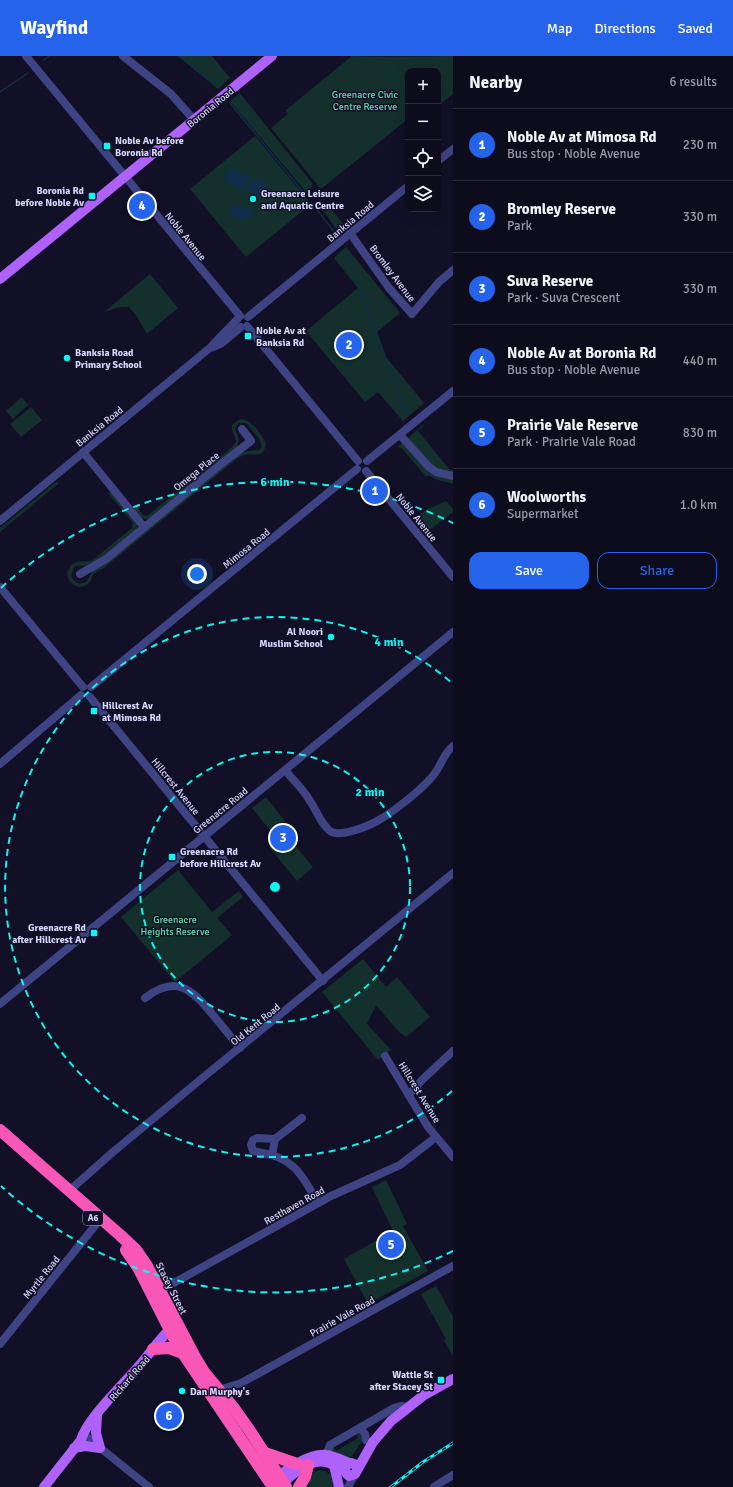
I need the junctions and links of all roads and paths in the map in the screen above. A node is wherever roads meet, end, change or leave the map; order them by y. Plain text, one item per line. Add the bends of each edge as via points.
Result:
1 (26, 56) edge
2 (123, 56) edge
3 (272, 56) edge
4 (194, 120) junction
5 (453, 149) edge
6 (441, 159) edge
7 (125, 177) junction
8 (405, 188) edge
9 (350, 233) junction
10 (453, 270) edge
11 (0, 279) edge
12 (243, 321) junction
13 (453, 391) edge
14 (242, 429) dead end
15 (400, 435) junction
16 (83, 452) junction
17 (358, 461) junction
18 (367, 461) junction
19 (357, 469) junction
20 (366, 471) junction
21 (453, 476) edge
22 (0, 521) edge
23 (144, 527) junction
24 (80, 574) dead end
25 (453, 577) edge
26 (0, 587) edge
27 (453, 632) edge
28 (85, 690) junction
29 (453, 746) edge
30 (0, 764) edge
31 (285, 770) junction
32 (205, 836) junction
33 (453, 873) edge
34 (323, 980) junction
35 (145, 998) dead end
36 (0, 1004) edge
37 (240, 1048) junction
38 (453, 1051) edge
39 (385, 1056) dead end
40 (409, 1095) junction
41 (302, 1118) dead end
42 (0, 1130) edge
43 (436, 1137) junction
44 (0, 1138) edge
45 (275, 1139) junction
46 (272, 1155) junction
47 (453, 1157) edge
48 (70, 1190) junction
49 (318, 1203) junction
50 (98, 1222) junction
51 (453, 1266) edge
52 (161, 1290) junction
53 (173, 1326) junction
54 (0, 1344) edge
55 (153, 1349) junction
56 (182, 1353) junction
57 (453, 1379) edge
58 (241, 1383) junction
59 (219, 1390) junction
60 (424, 1395) junction
61 (227, 1400) junction
62 (402, 1406) junction
63 (97, 1415) junction
64 (360, 1428) junction
65 (83, 1434) junction
66 (366, 1440) junction
67 (74, 1448) junction
68 (100, 1448) junction
69 (265, 1453) junction
70 (326, 1455) junction
71 (302, 1464) junction
72 (334, 1465) junction
73 (351, 1469) junction
74 (453, 1475) edge
75 (279, 1484) edge
76 (37, 1487) edge
77 (44, 1487) edge
78 (149, 1487) edge
79 (299, 1487) edge
80 (339, 1487) edge
81 (348, 1487) edge
82 (434, 1487) edge

1 - 7 street, Noble Avenue
2 - 4 street via 171,94
3 - 4 main road, Boronia Road
4 - 7 main road, Boronia Road
5 - 6 street
7 - 11 main road, Boronia Road
7 - 12 street, Noble Avenue
8 - 9 street, Banksia Road
9 - 10 street, Bromley Avenue via 389,288 412,314 439,282
9 - 12 street, Banksia Road
12 - 16 street, Banksia Road via 222,343 211,347
12 - 17 street, Noble Avenue
13 - 15 street
14 - 23 street, Omega Place via 251,441
15 - 18 street
15 - 21 street via 429,467 436,472
16 - 22 street, Banksia Road
16 - 23 street
17 - 18 street
17 - 19 street
18 - 20 street
19 - 20 street via 360,472
19 - 28 street, Mimosa Road
20 - 25 street, Noble Avenue
23 - 24 street, Omega Place via 100,563
26 - 28 street
27 - 31 street, Greenacre Road
28 - 30 street, Mimosa Road
28 - 32 street, Hillcrest Avenue via 85,698 90,697
29 - 31 street via 445,753 430,779 406,800 379,820 340,834 328,829 316,814 310,800
31 - 32 street, Greenacre Road
32 - 34 street, Hillcrest Avenue
32 - 36 street, Greenacre Road
33 - 34 street, Old Kent Road
34 - 37 street, Old Kent Road
35 - 37 street via 158,988 166,986 188,989 199,997
37 - 48 street, Old Kent Road
38 - 40 street
39 - 40 street, Hillcrest Avenue
40 - 43 street, Hillcrest Avenue
41 - 45 street
42 - 48 highway, Stacey Street / A6
43 - 47 street, Hillcrest Avenue
43 - 49 street, Resthaven Road via 400,1165
44 - 50 highway, Stacey Street / A6
45 - 46 street
45 - 46 street via 257,1138 251,1145 253,1150
46 - 49 street via 289,1162 297,1169
48 - 52 highway, Stacey Street / A6 via 131,1245
49 - 52 street, Resthaven Road
50 - 53 highway, Stacey Street / A6 via 119,1241 131,1257
50 - 54 street, Myrtle Road
51 - 58 street, Prairie Vale Road
52 - 53 highway, Stacey Street / A6
53 - 55 main road, Rickard Road
53 - 56 highway, Stacey Street / A6
53 - 59 highway, Stacey Street / A6
55 - 56 highway via 169,1348
55 - 63 main road, Rickard Road
56 - 75 highway, Stacey Street / A6
57 - 60 main road
58 - 59 street, Prairie Vale Road
58 - 61 street, Prairie Vale Road
59 - 61 highway, Stacey Street / A6
60 - 62 main road
60 - 73 main road via 397,1415 380,1432
61 - 69 highway, Stacey Street / A6
62 - 64 street
62 - 66 main road via 381,1423
63 - 65 main road, Rickard Road
63 - 68 main road via 96,1433
64 - 66 street
64 - 70 street via 330,1445
65 - 67 main road, Rickard Road
65 - 68 street
65 - 76 main road, Rickard Road via 76,1437
66 - 73 main road
67 - 68 main road
67 - 77 main road, Rickard Road
68 - 78 street
69 - 71 highway
69 - 75 highway, Stacey Street / A6
70 - 71 main road via 313,1456
70 - 73 main road
71 - 72 main road via 321,1461
71 - 75 main road
71 - 79 highway via 305,1478
72 - 73 main road
72 - 80 main road
73 - 80 street
73 - 81 street
74 - 82 street

